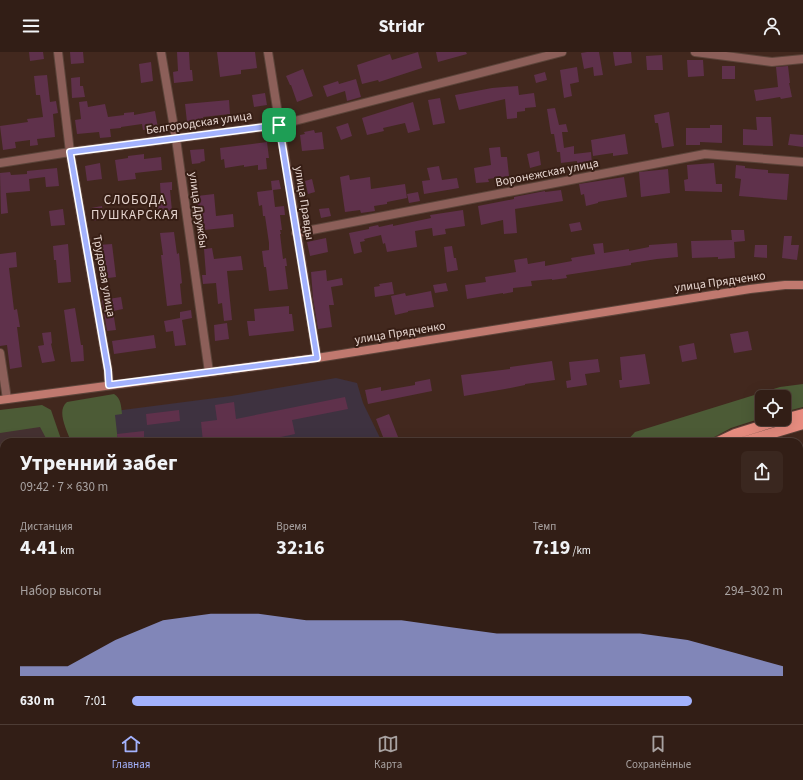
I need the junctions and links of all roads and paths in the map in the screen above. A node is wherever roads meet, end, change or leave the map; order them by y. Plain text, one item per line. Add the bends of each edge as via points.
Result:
1 (58, 52) edge
2 (161, 52) edge
3 (268, 52) edge
4 (562, 52) edge
5 (695, 52) edge
6 (803, 59) edge
7 (279, 125) junction
8 (176, 139) junction
9 (70, 152) junction
10 (803, 162) edge
11 (0, 163) edge
12 (296, 234) junction
13 (803, 285) edge
14 (0, 353) edge
15 (317, 358) junction
16 (209, 372) junction
17 (109, 385) junction
18 (4, 399) edge
19 (803, 414) edge
20 (791, 417) edge
21 (803, 424) edge
22 (761, 426) edge
23 (726, 438) edge
24 (756, 438) edge

1 - 9 street, Трудовая улица
2 - 8 street, улица Дружбы
3 - 7 street, улица Правды
4 - 7 street, Белгородская улица
5 - 6 street via 772,62
7 - 8 street, Белгородская улица
7 - 12 street, улица Правды
8 - 9 street, Белгородская улица
8 - 16 street, улица Дружбы
9 - 11 street, Белгородская улица
9 - 17 street, Трудовая улица
10 - 12 street, Воронежская улица via 705,154
12 - 15 street, улица Правды
13 - 15 main road, улица Прядченко via 750,289
14 - 18 street
15 - 16 main road, улица Прядченко
16 - 17 main road, улица Прядченко
17 - 18 main road, улица Прядченко
19 - 20 main road
21 - 24 main road
22 - 23 main road

